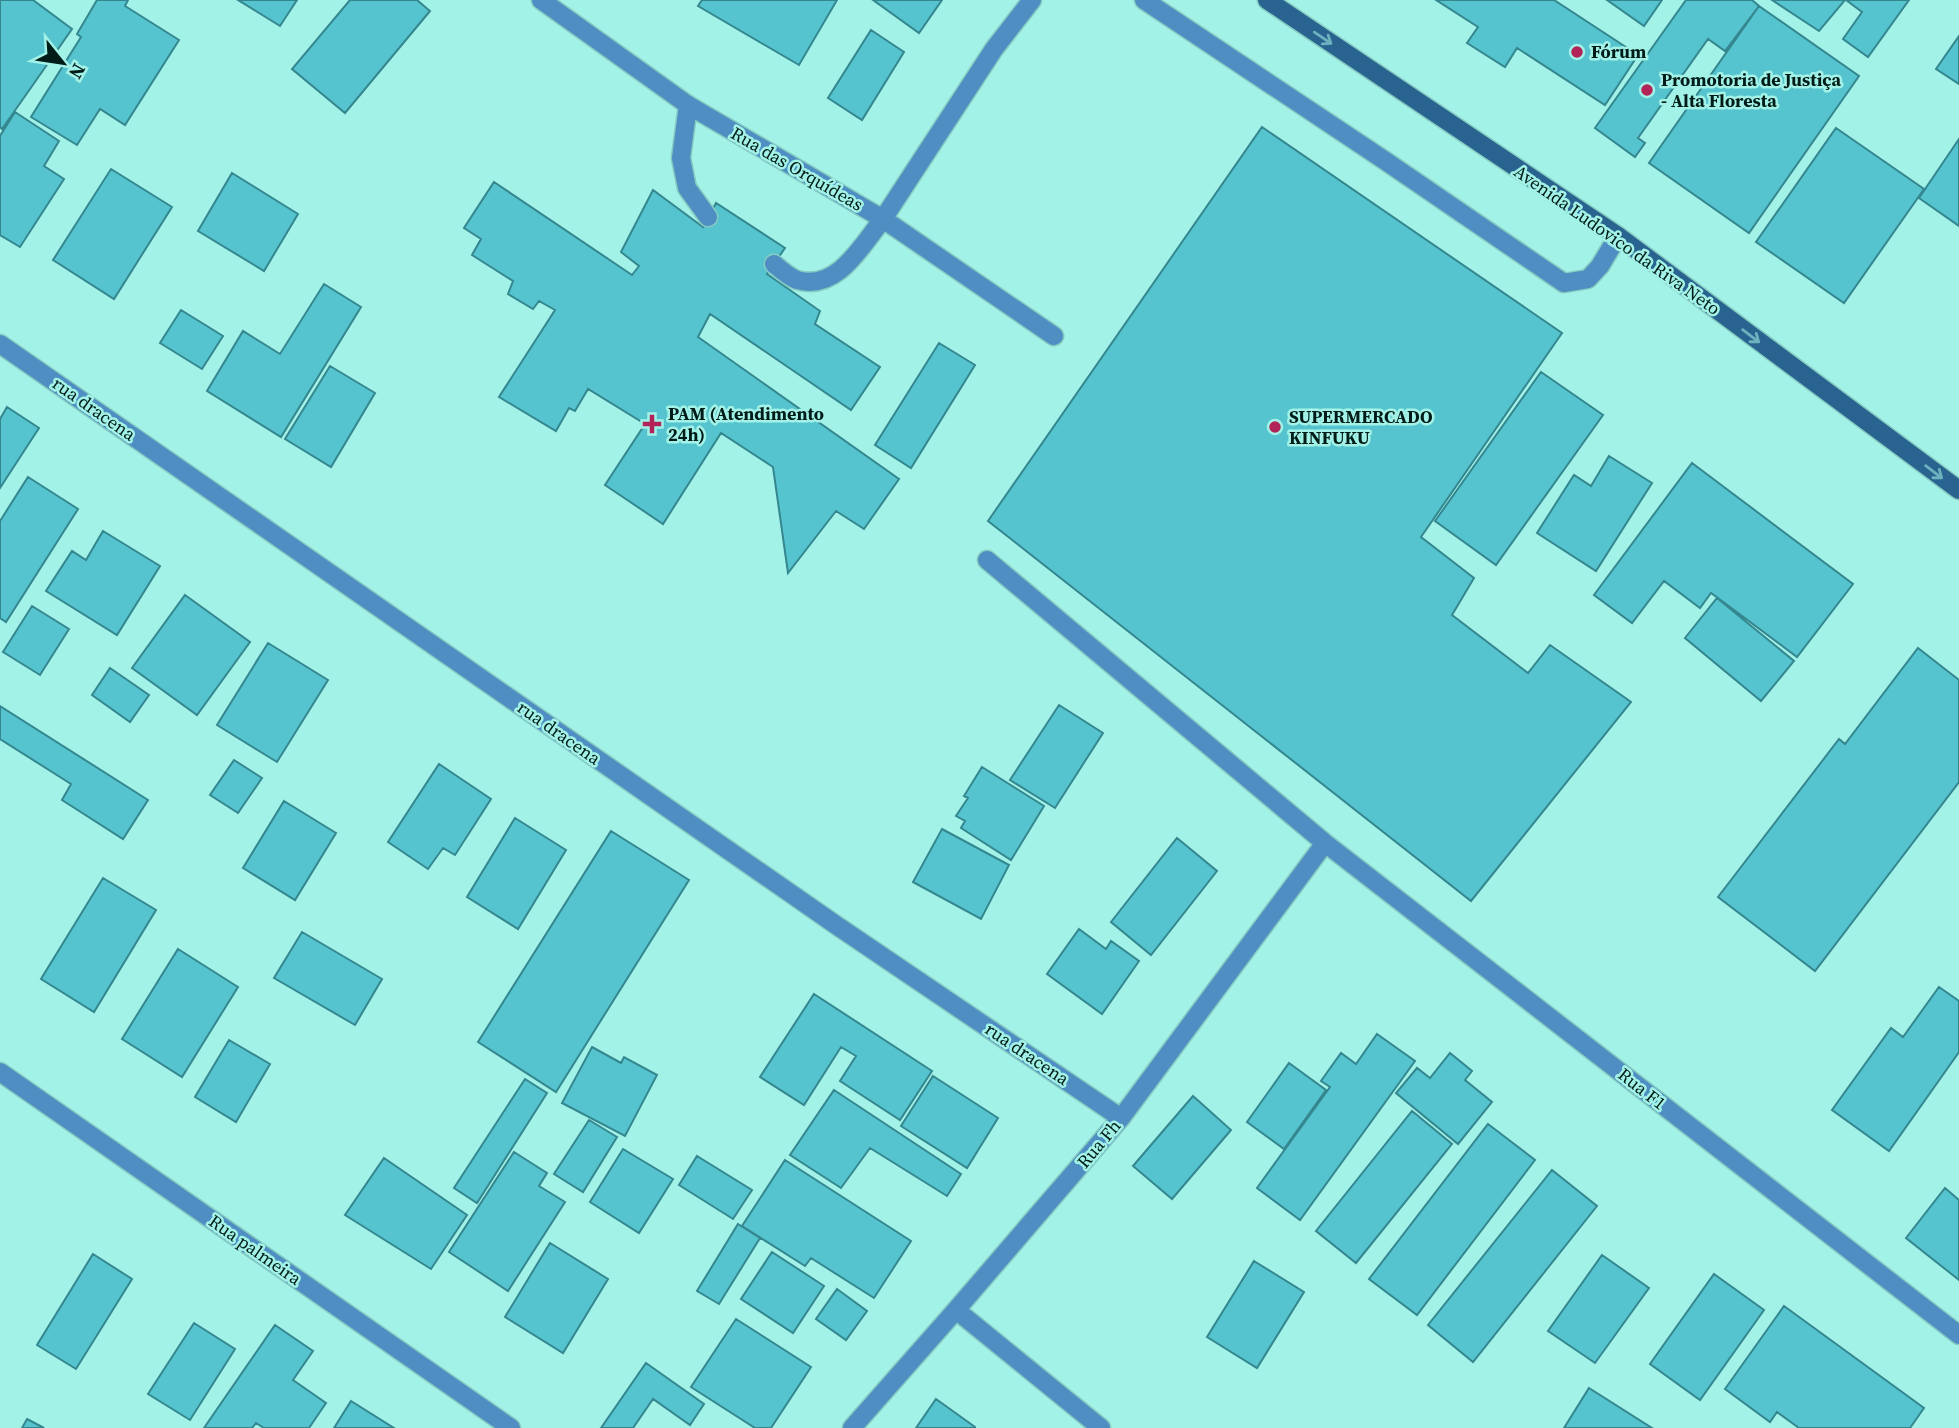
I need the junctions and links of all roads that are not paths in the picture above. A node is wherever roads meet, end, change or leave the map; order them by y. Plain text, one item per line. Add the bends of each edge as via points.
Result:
1 (541, 0) edge
2 (1032, 0) edge
3 (1144, 0) edge
4 (1267, 0) edge
5 (688, 105) junction
6 (708, 217) dead end
7 (883, 219) junction
8 (1618, 236) junction
9 (774, 264) dead end
10 (1054, 336) dead end
11 (0, 344) edge
12 (1959, 490) edge
13 (987, 560) dead end
14 (1325, 843) junction
15 (0, 1072) edge
16 (1121, 1118) junction
17 (956, 1311) junction
18 (1959, 1335) edge
19 (511, 1428) edge
20 (852, 1428) edge
21 (1101, 1428) edge

1 - 5 street, Rua das Orquídeas
2 - 7 street via 994,48
3 - 8 street via 1564,283 1588,279
4 -> 8 street, Avenida Ludovico da Riva Neto
5 - 6 street via 681,158 687,188
5 - 7 street, Rua das Orquídeas
7 - 9 street via 843,268 822,282 796,279
7 - 10 street, Rua das Orquídeas
8 -> 12 street, Avenida Ludovico da Riva Neto
11 - 16 street, rua dracena
13 - 14 street, Rua F1
14 - 16 street, Rua Fh
14 - 18 street, Rua F1
15 - 19 street, Rua palmeira
16 - 17 street, Rua Fh
17 - 20 street, Rua Fh
17 - 21 street

